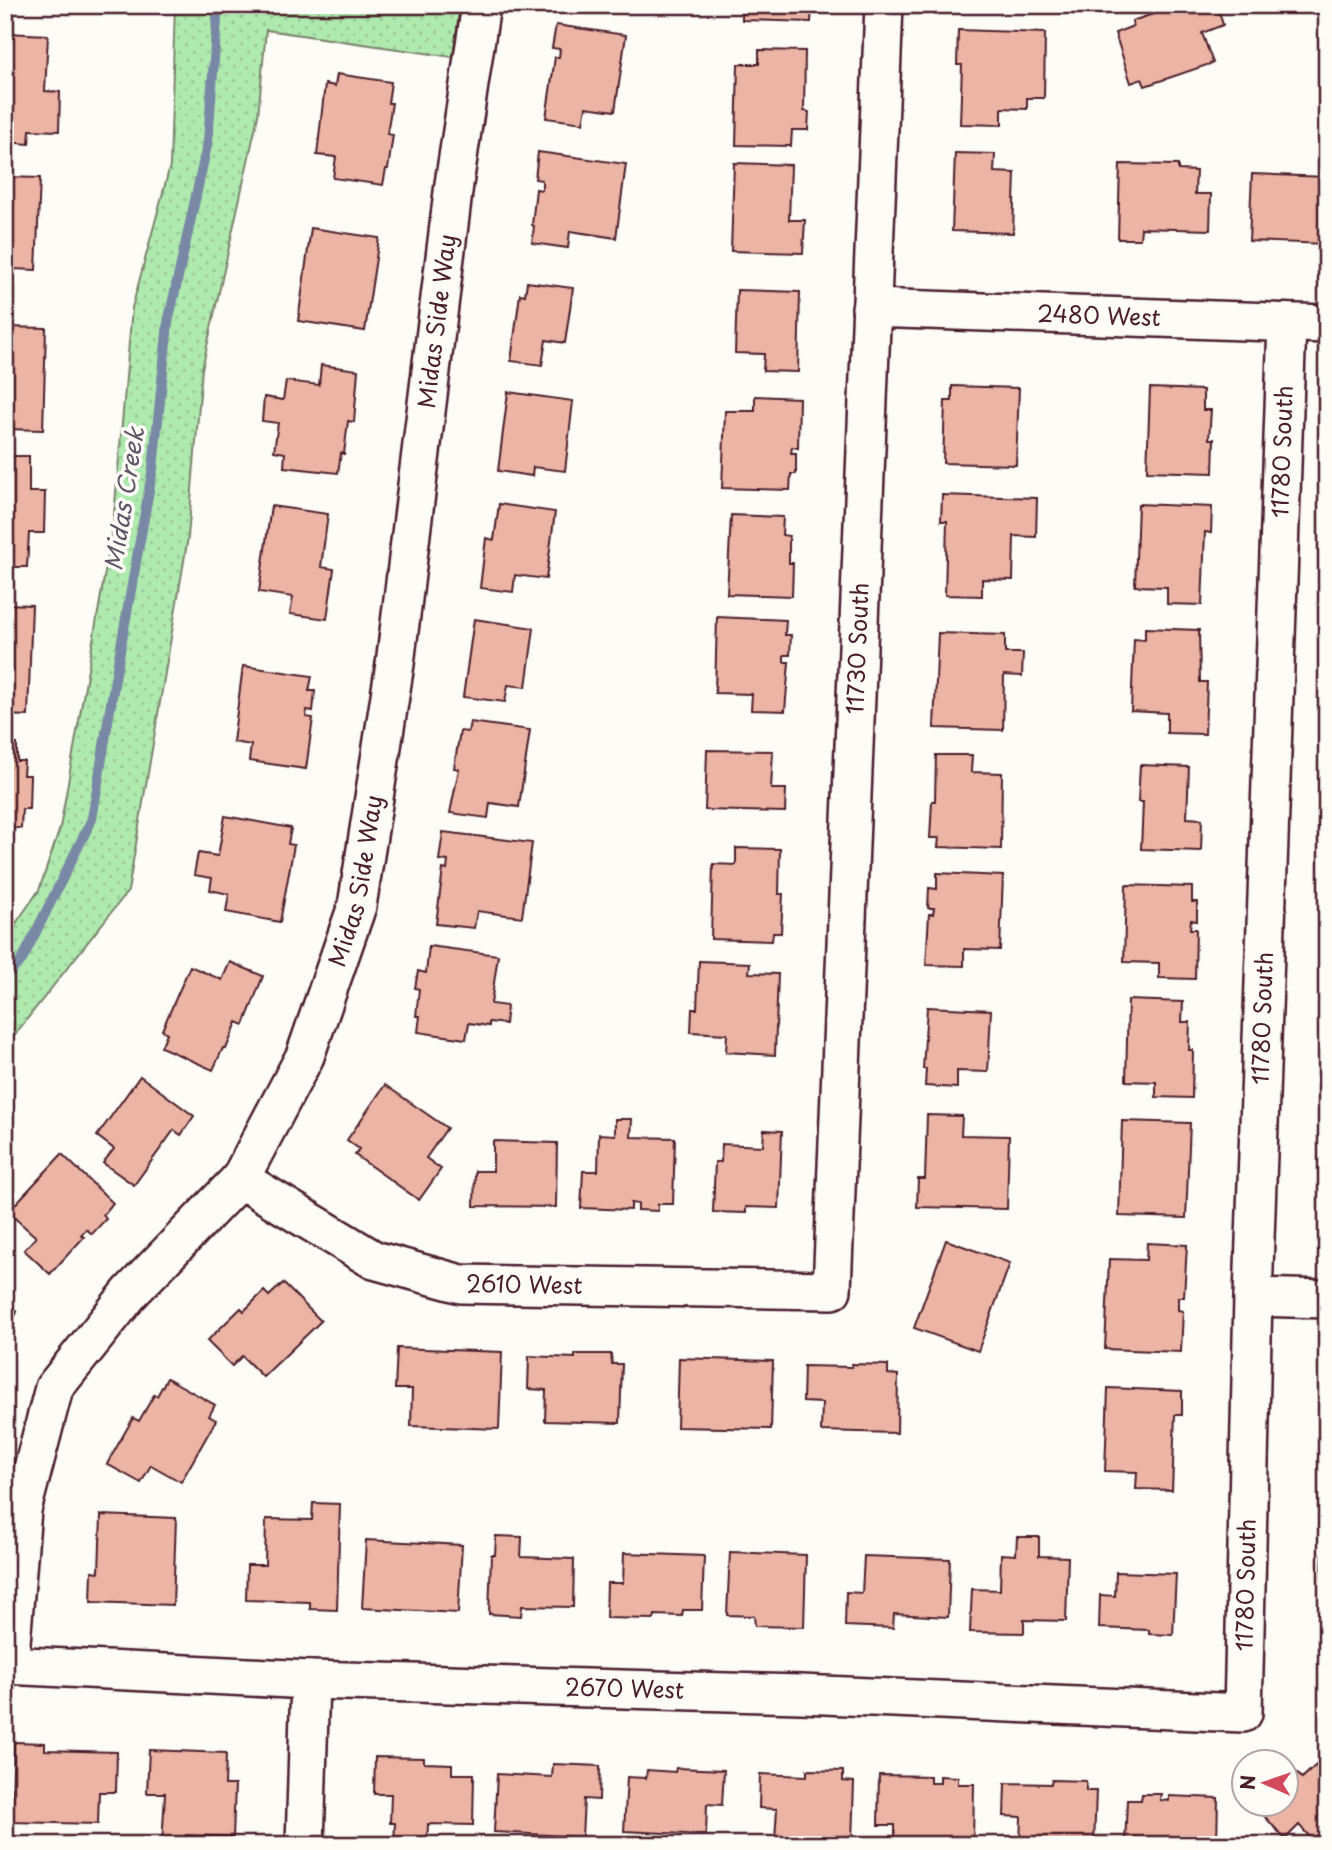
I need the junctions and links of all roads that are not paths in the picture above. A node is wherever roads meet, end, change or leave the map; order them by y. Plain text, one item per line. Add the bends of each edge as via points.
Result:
1 (481, 5) edge
2 (884, 5) edge
3 (871, 308) junction
4 (1287, 323) junction
5 (1327, 324) edge
6 (240, 1179) junction
7 (832, 1290) joint
8 (1254, 1297) junction
9 (1327, 1299) edge
10 (7, 1666) edge
11 (310, 1680) junction
12 (1243, 1713) joint
13 (305, 1845) edge

1 - 6 street, Midas Side Way via 454,184 395,664 357,906 305,1056
2 - 3 street, 11730 South
3 - 4 street, 2480 West
3 - 7 street, 11730 South
4 - 5 street, 2480 West
4 - 8 street, 11780 South
6 - 7 street, 2610 West via 374,1260 461,1284
6 - 10 street, Midas Side Way via 130,1293 54,1388 22,1510
8 - 9 street
8 - 12 street, 11780 South
10 - 11 street, 2670 West
11 - 12 street, 2670 West via 787,1693
11 - 13 street

